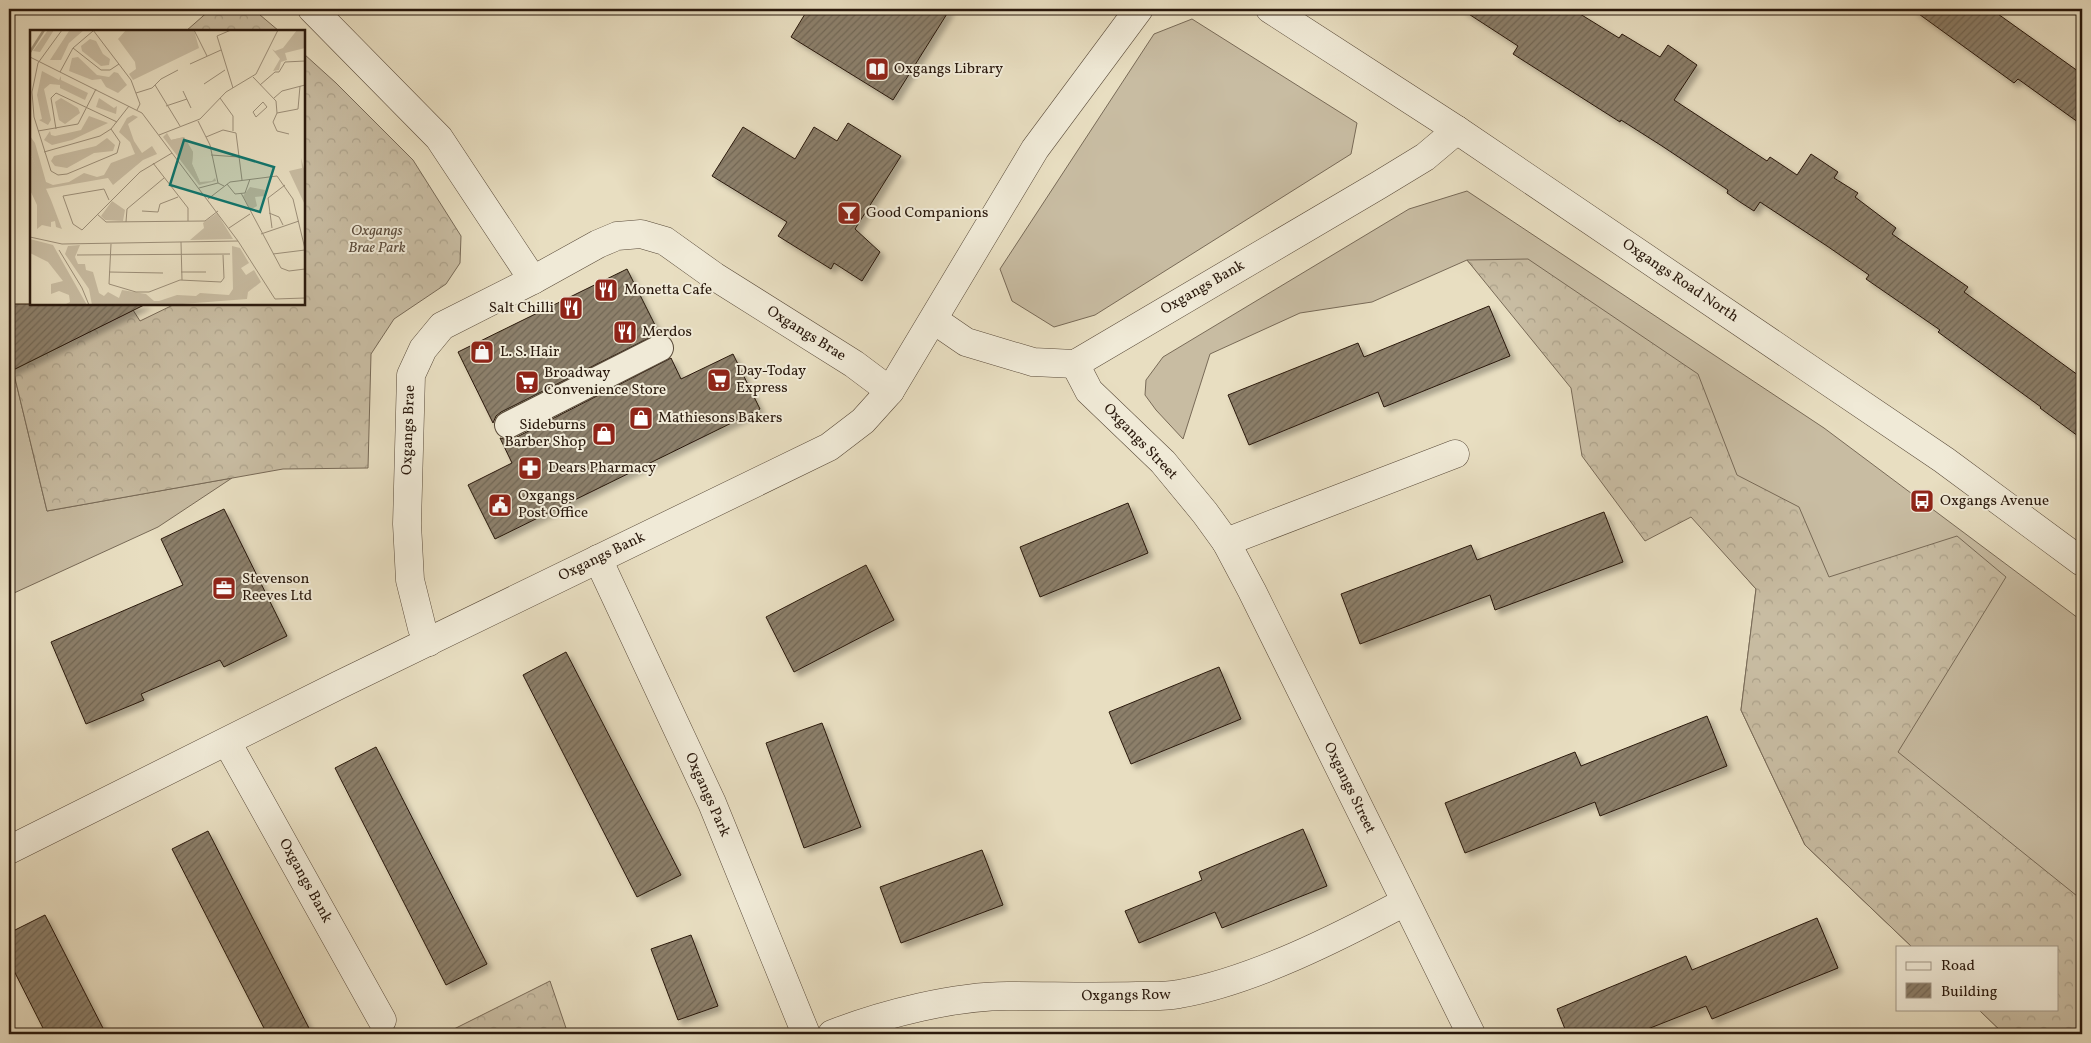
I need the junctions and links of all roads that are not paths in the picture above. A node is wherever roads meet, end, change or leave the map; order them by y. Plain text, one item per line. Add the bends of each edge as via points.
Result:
1 (312, 9) edge
2 (1139, 9) edge
3 (1270, 9) edge
4 (1457, 130) junction
5 (534, 280) junction
6 (934, 320) junction
7 (660, 348) dead end
8 (1075, 364) junction
9 (890, 391) junction
10 (508, 425) dead end
11 (1455, 454) dead end
12 (1226, 542) junction
13 (598, 559) junction
14 (2082, 562) edge
15 (429, 642) junction
16 (227, 742) junction
17 (9, 850) edge
18 (1405, 902) junction
19 (382, 1020) dead end
20 (806, 1034) edge
21 (832, 1034) edge
22 (1472, 1034) edge

1 - 5 street via 439,138
2 - 6 street, Oxgangs Bank via 1035,149
3 - 4 street, Oxgangs Road North
4 - 8 street, Oxgangs Bank via 1425,157 1394,176
4 - 14 street, Oxgangs Road North via 1944,460
5 - 9 street, Oxgangs Brae via 618,236 640,234 665,241
5 - 15 street, Oxgangs Brae via 442,326 423,349 411,375 407,524 410,580 422,628
6 - 8 street via 966,342 1033,362
6 - 9 street, Oxgangs Bank
7 - 10 street
8 - 12 street, Oxgangs Street via 1090,391 1164,462
9 - 13 street, Oxgangs Bank via 863,420 830,447
11 - 12 street
12 - 18 street, Oxgangs Street
13 - 15 street, Oxgangs Bank
13 - 20 street, Oxgangs Park via 712,803
15 - 16 street, Oxgangs Bank
16 - 17 street, Oxgangs Bank
16 - 19 street, Oxgangs Bank
18 - 21 street, Oxgangs Row via 1360,926 1229,982 1177,995 1010,996 953,1001 855,1025
18 - 22 street, Oxgangs Street

